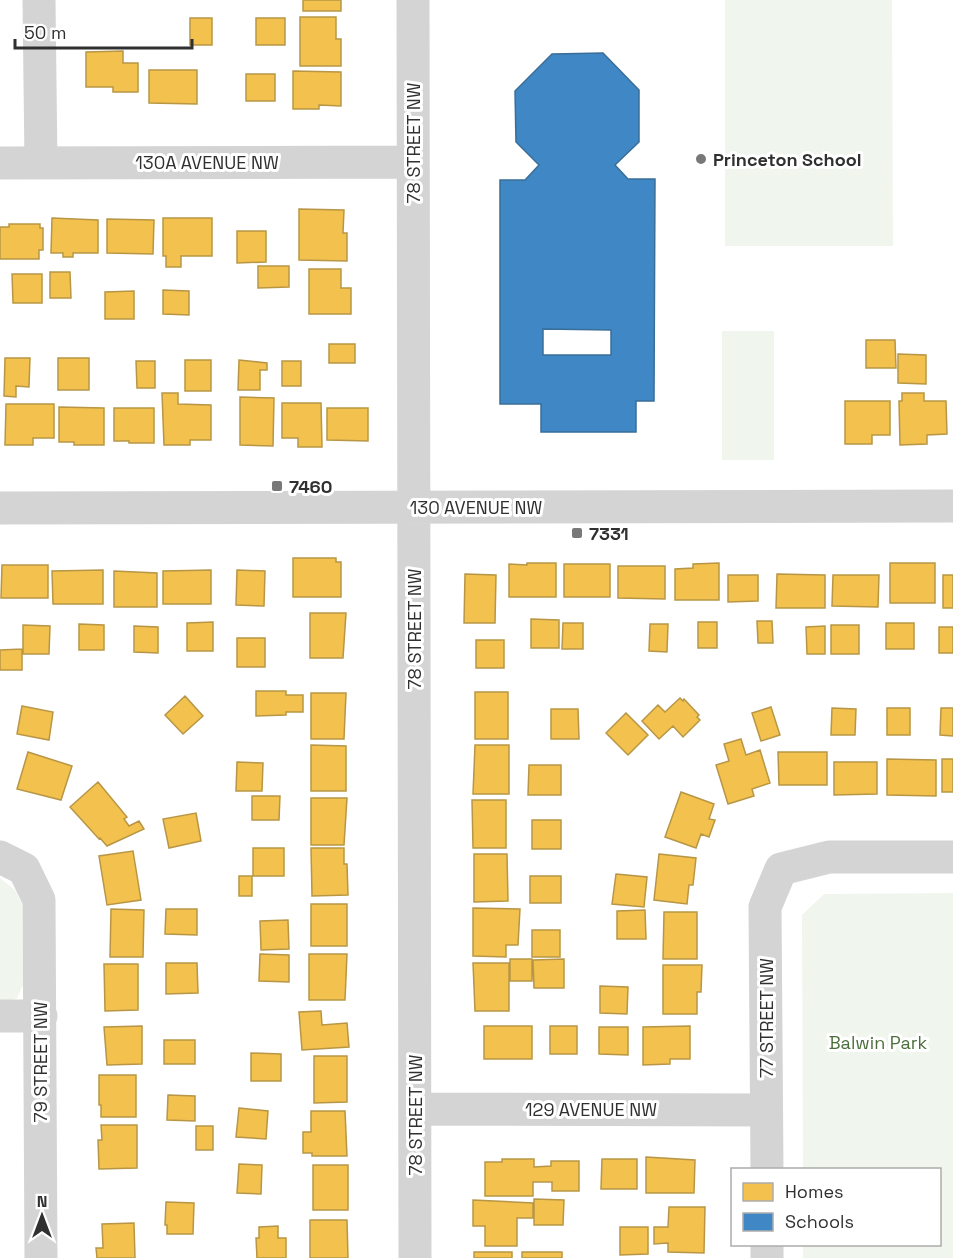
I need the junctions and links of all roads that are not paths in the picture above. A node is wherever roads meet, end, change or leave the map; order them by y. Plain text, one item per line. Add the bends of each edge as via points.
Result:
1 (39, 0) edge
2 (413, 0) edge
3 (413, 162) junction
4 (0, 163) edge
5 (41, 163) junction
6 (953, 506) edge
7 (414, 507) junction
8 (0, 508) edge
9 (953, 857) edge
10 (12, 863) edge
11 (0, 1016) edge
12 (41, 1016) junction
13 (415, 1108) junction
14 (766, 1110) junction
15 (767, 1168) edge
16 (41, 1258) edge
17 (415, 1258) edge

1 - 5 street
2 - 3 street, 78 STREET NW
3 - 5 street, 130A AVENUE NW
3 - 7 street, 78 STREET NW
4 - 5 street, 130A AVENUE NW
6 - 7 street, 130 AVENUE NW
7 - 8 street, 130 AVENUE NW
7 - 13 street, 78 STREET NW
9 - 14 street, 77 STREET NW via 829,857 781,869 765,908
10 - 12 street, 79 STREET NW via 39,900
11 - 12 street
12 - 16 street, 79 STREET NW
13 - 14 street, 129 AVENUE NW
13 - 17 street, 78 STREET NW
14 - 15 street, 77 STREET NW

